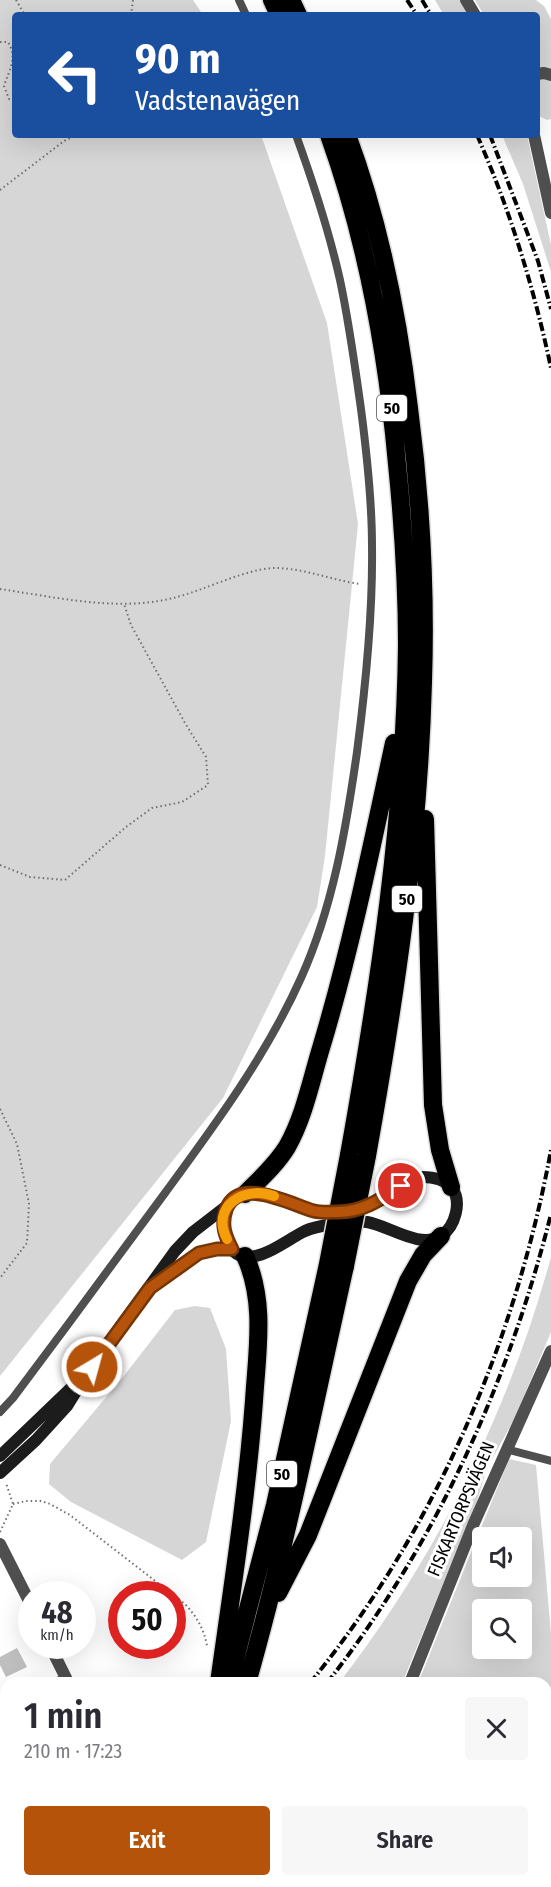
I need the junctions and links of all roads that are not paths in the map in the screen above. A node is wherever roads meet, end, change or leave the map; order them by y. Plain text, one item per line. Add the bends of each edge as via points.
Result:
1 (298, 138) edge
2 (330, 138) edge
3 (348, 138) edge
4 (535, 138) edge
5 (551, 213) edge
6 (406, 688) junction
7 (421, 732) junction
8 (358, 1155) junction
9 (451, 1187) junction
10 (245, 1194) junction
11 (228, 1205) junction
12 (441, 1236) junction
13 (239, 1253) junction
14 (337, 1265) junction
15 (150, 1288) junction
16 (551, 1351) edge
17 (92, 1367) junction
18 (0, 1412) edge
19 (506, 1449) junction
20 (0, 1456) edge
21 (551, 1461) edge
22 (3, 1478) edge
23 (0, 1544) edge
24 (19, 1581) edge
25 (267, 1613) junction
26 (55, 1659) edge
27 (62, 1677) edge
28 (220, 1677) edge
29 (231, 1677) edge
30 (249, 1677) edge
31 (412, 1677) edge

1 - 18 lane via 340,278 371,498 372,584 366,682 353,776 328,904 300,981 239,1092
2 - 6 highway, 50 via 361,241 388,377 403,528
3 - 7 highway, 50 via 388,278 414,442 424,598
4 - 5 street
6 - 8 highway, 50 via 399,800
6 - 10 highway via 352,933 301,1116 278,1161
7 - 8 highway, 50 via 404,926 383,1065
7 - 9 highway via 433,1105
8 - 14 highway, 50, bridge
9 - 10 main road via 441,1179 422,1177 359,1210 340,1212 318,1212 268,1194
9 - 12 main road via 457,1209 454,1220
10 - 11 main road
11 - 13 main road via 223,1219 224,1234
11 - 15 main road via 175,1251
12 - 13 main road via 418,1240 367,1222 338,1223 308,1229 261,1255
12 - 25 highway via 423,1255 408,1281 308,1535
13 - 15 main road via 217,1249 199,1253
13 - 28 highway, 50 via 251,1269 259,1318 249,1465
14 - 25 highway, 50
14 - 29 highway, 50
15 - 17 main road
16 - 19 street, FISKARTORPSVÄGEN
17 - 20 main road
17 - 22 main road via 67,1406
19 - 21 lane
19 - 31 street, FISKARTORPSVÄGEN
23 - 24 street
25 - 30 highway, 50
26 - 27 street

